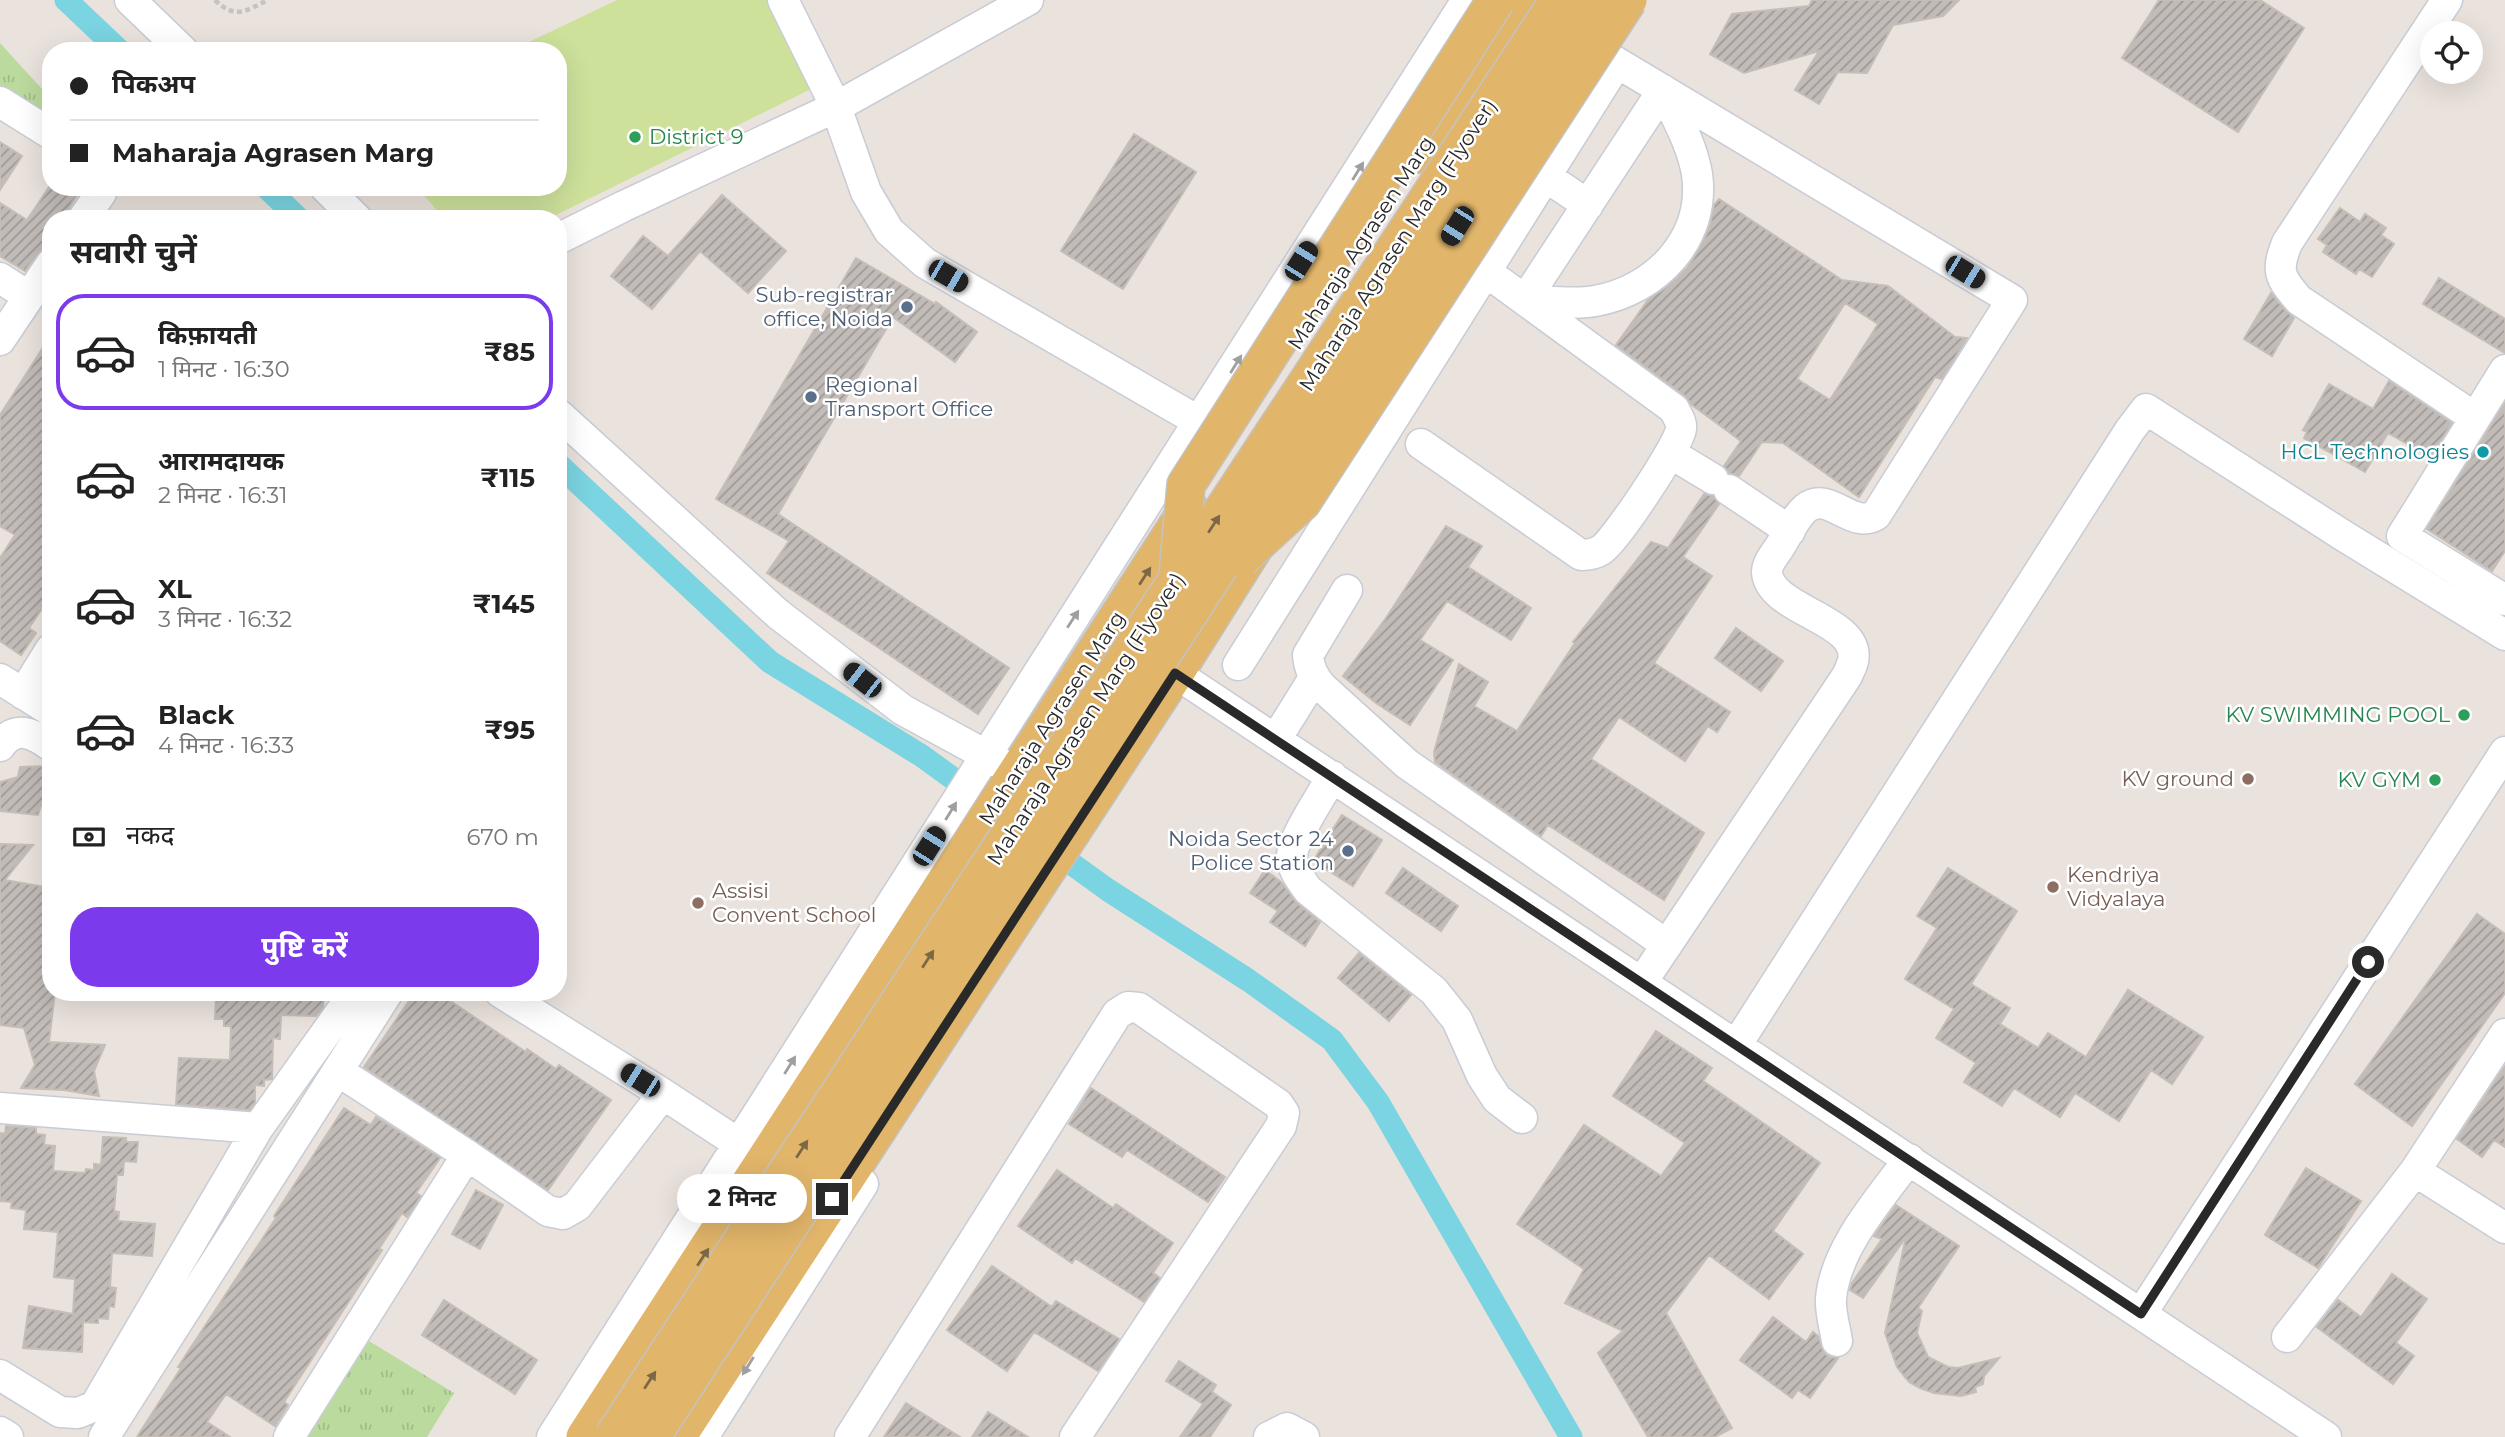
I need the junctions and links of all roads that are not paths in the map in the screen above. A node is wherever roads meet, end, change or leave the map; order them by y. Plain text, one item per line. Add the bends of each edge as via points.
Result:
1 (130, 0) edge
2 (783, 0) edge
3 (1028, 0) edge
4 (1466, 0) edge
5 (1496, 0) edge
6 (1519, 0) edge
7 (1559, 0) edge
8 (1589, 0) edge
9 (1601, 0) edge
10 (1628, 0) edge
11 (2447, 0) edge
12 (1576, 38) junction
13 (174, 42) edge
14 (1617, 63) junction
15 (1662, 90) junction
16 (0, 102) edge
17 (836, 107) junction
18 (42, 128) edge
19 (1545, 176) junction
20 (334, 196) edge
21 (1588, 205) junction
22 (348, 210) edge
23 (567, 234) edge
24 (1485, 271) junction
25 (42, 277) edge
26 (0, 278) edge
27 (28, 296) junction
28 (1525, 300) junction
29 (0, 340) edge
30 (2505, 370) edge
31 (2474, 417) junction
32 (1199, 421) junction
33 (567, 422) edge
34 (1232, 441) junction
35 (1421, 444) dead end
36 (1670, 453) junction
37 (1790, 531) junction
38 (1190, 586) junction
39 (1347, 590) dead end
40 (2505, 600) edge
41 (2505, 635) edge
42 (42, 658) edge
43 (1238, 665) dead end
44 (1175, 673) junction
45 (1314, 678) junction
46 (12, 687) edge
47 (42, 705) edge
48 (1276, 739) junction
49 (42, 740) edge
50 (0, 746) edge
51 (2505, 752) edge
52 (1006, 768) junction
53 (1332, 776) junction
54 (1006, 930) junction
55 (1667, 945) junction
56 (1642, 982) junction
57 (349, 1001) edge
58 (382, 1001) edge
59 (514, 1001) edge
60 (2505, 1034) edge
61 (1737, 1044) junction
62 (338, 1071) junction
63 (663, 1094) junction
64 (0, 1108) edge
65 (1522, 1118) dead end
66 (258, 1128) junction
67 (752, 1152) junction
68 (467, 1155) junction
69 (1909, 1159) junction
70 (2414, 1171) junction
71 (2505, 1228) edge
72 (676, 1297) junction
73 (2141, 1314) junction
74 (2287, 1337) dead end
75 (741, 1339) junction
76 (1837, 1341) dead end
77 (0, 1375) edge
78 (0, 1432) edge
79 (8, 1437) edge
80 (104, 1437) edge
81 (289, 1437) edge
82 (552, 1437) edge
83 (585, 1437) edge
84 (613, 1437) edge
85 (651, 1437) edge
86 (677, 1437) edge
87 (703, 1437) edge
88 (850, 1437) edge
89 (1075, 1437) edge
90 (1269, 1437) edge
91 (1304, 1437) edge
92 (2326, 1437) edge

1 - 13 street
2 - 17 street
3 - 17 street
32 -> 4 street
5 - 38 main road, bridge via 1186,485
6 - 34 main road, Maharaja Agrasen Marg
38 -> 7 main road, Maharaja Agrasen Marg (Flyover), bridge
8 - 38 main road, Maharaja Agrasen Marg (Flyover), bridge
9 - 12 main road
10 - 38 main road, bridge via 1302,502
11 - 31 street via 2287,243 2279,264 2285,284 2299,300
12 - 14 street
12 - 44 main road
14 - 15 street
14 - 19 street
15 - 21 street
15 - 28 street via 1688,141 1697,174 1698,208 1677,255 1625,292 1594,302
15 - 37 street via 2011,300 1876,515 1859,519 1817,503 1806,509
16 - 18 street
17 - 23 street
17 - 32 street via 866,192 889,231 925,263
19 - 21 street
19 - 24 street
20 - 22 street
21 - 28 street
24 - 28 street
24 - 43 street
25 - 27 street
26 - 27 street
27 - 29 street
28 - 36 street via 1674,410 1681,430
30 - 31 street
31 - 40 street via 2402,536
32 - 34 street
52 -> 32 street
33 - 52 street via 788,622 903,710
52 -> 34 main road, Maharaja Agrasen Marg
35 - 36 street via 1581,555 1604,549
36 - 37 street
37 - 55 street via 1771,559 1770,583 1781,595 1842,633 1854,659
84 -> 38 main road, Maharaja Agrasen Marg (Flyover), bridge
38 - 85 main road, Maharaja Agrasen Marg (Flyover), bridge
39 - 45 street via 1308,655
41 - 61 street via 2146,409
42 - 46 street
44 - 48 street
44 - 54 main road
45 - 48 street
45 - 55 street via 1407,764
46 - 47 street
48 - 53 street
49 - 50 street via 19,732
51 - 73 street
67 -> 52 street
52 - 67 main road, Maharaja Agrasen Marg via 967,850
53 - 56 street
53 - 65 street via 1297,839 1292,857 1297,875 1308,890 1434,990 1458,1020 1497,1099
54 - 75 main road
54 -> 87 street via 997,972
55 - 56 street
56 - 61 street
57 - 66 street
58 - 62 street
59 - 63 street
60 - 70 street
61 - 69 street
62 - 68 street
62 - 80 street
63 - 67 street
63 - 68 street via 577,1206 563,1214 548,1211
64 - 66 street
66 - 77 street via 95,1406 78,1413 60,1412
72 -> 67 main road, Maharaja Agrasen Marg
67 - 82 street
68 - 81 street
69 - 73 street
69 - 76 street via 1835,1271 1830,1301
70 - 71 street
70 - 74 street
72 - 75 main road
72 - 83 main road, Maharaja Agrasen Marg
73 - 92 street
75 - 86 main road
78 - 79 street
88 - 89 street via 1117,1014 1128,1007 1139,1008 1278,1104 1284,1113 1281,1126
90 - 91 street via 1287,1428

